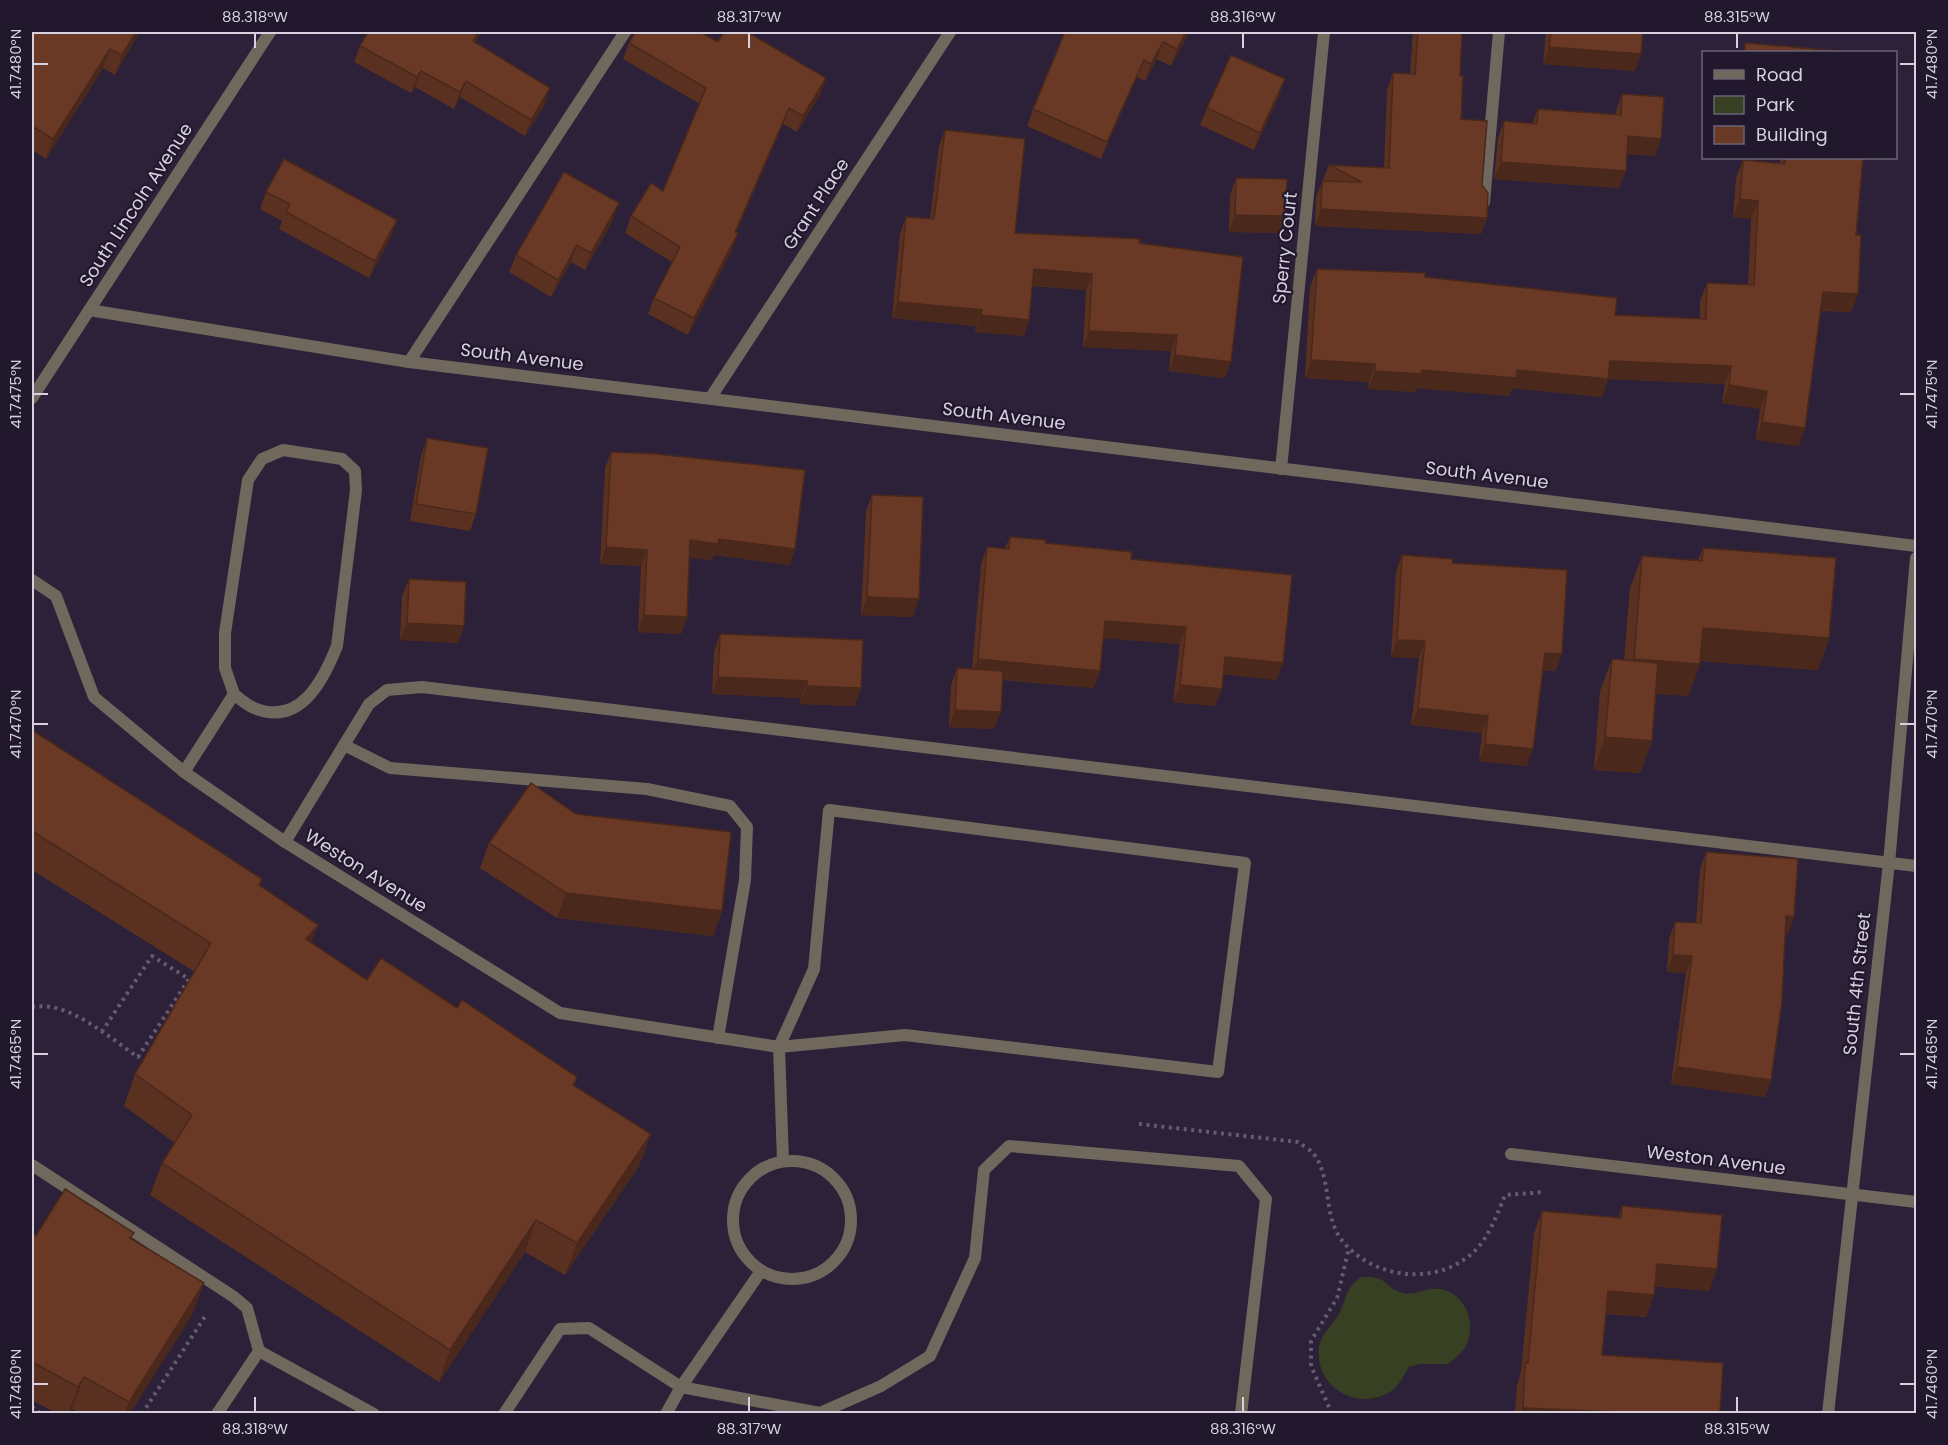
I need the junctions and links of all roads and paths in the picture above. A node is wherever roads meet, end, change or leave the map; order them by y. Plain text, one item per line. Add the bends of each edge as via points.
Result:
1 (270, 32) edge
2 (625, 32) edge
3 (950, 32) edge
4 (1324, 32) edge
5 (1499, 32) edge
6 (1484, 202) edge
7 (89, 310) junction
8 (409, 362) junction
9 (711, 397) junction
10 (32, 398) edge
11 (1281, 469) junction
12 (1917, 546) edge
13 (1917, 558) edge
14 (32, 580) edge
15 (234, 694) junction
16 (344, 745) junction
17 (184, 772) junction
18 (285, 842) junction
19 (1888, 862) junction
20 (1917, 866) edge
21 (32, 1007) edge
22 (101, 1033) junction
23 (718, 1038) junction
24 (779, 1047) junction
25 (1139, 1124) dead end
26 (1511, 1154) dead end
27 (783, 1161) junction
28 (32, 1165) edge
29 (1545, 1192) dead end
30 (1853, 1194) junction
31 (1917, 1202) edge
32 (1349, 1248) junction
33 (761, 1271) junction
34 (206, 1315) dead end
35 (259, 1351) junction
36 (681, 1387) junction
37 (32, 1407) edge
38 (42, 1413) edge
39 (142, 1413) edge
40 (217, 1413) edge
41 (374, 1413) edge
42 (504, 1413) edge
43 (666, 1413) edge
44 (1241, 1413) edge
45 (1332, 1413) edge
46 (1828, 1413) edge

1 - 7 street, South Lincoln Avenue
2 - 8 street
3 - 9 street, Grant Place
4 - 11 street, Sperry Court
5 - 6 street
7 - 8 street, South Avenue
7 - 10 street, South Lincoln Avenue
8 - 9 street, South Avenue
9 - 11 street, South Avenue
11 - 12 street, South Avenue
13 - 19 street, South 4th Street
14 - 17 street, Weston Avenue via 56,596 94,697
15 - 15 street via 254,708 294,709 313,693 328,670 337,646 356,490 355,471 342,459 283,450 262,459 248,480 225,633 225,668
15 - 17 street
16 - 18 street
16 - 19 street via 369,704 387,690 422,687
16 - 23 street via 390,768 647,789 730,806 747,827 745,880
17 - 18 street, Weston Avenue
18 - 23 street, Weston Avenue via 560,1013
19 - 20 street
19 - 30 street, South 4th Street
21 - 22 path via 68,1012
22 - 22 path via 138,1057 189,979 152,956
23 - 24 street, Weston Avenue
24 - 24 street, Weston Avenue via 814,969 829,810 1245,863 1218,1072 905,1035
24 - 27 street
25 - 32 path via 1298,1142 1313,1153 1323,1178 1327,1207 1340,1238
26 - 30 street, Weston Avenue
27 - 33 street via 763,1168 747,1181 736,1199 732,1219 735,1240 745,1258
27 - 33 street via 801,1161 834,1178 845,1192 852,1228 836,1262 821,1273 801,1279 780,1279
28 - 35 street via 234,1296 247,1308
29 - 32 path via 1505,1195 1480,1246 1449,1269 1420,1275 1392,1272 1359,1259
30 - 31 street, Weston Avenue
30 - 46 street, South 4th Street
32 - 45 path via 1337,1298 1311,1341 1311,1366
33 - 36 street
34 - 39 path
35 - 40 street
35 - 41 street
36 - 42 street via 590,1328 560,1329
36 - 43 street
36 - 44 street via 820,1413 881,1386 930,1356 975,1258 984,1170 1009,1146 1239,1166 1266,1199
37 - 38 path

